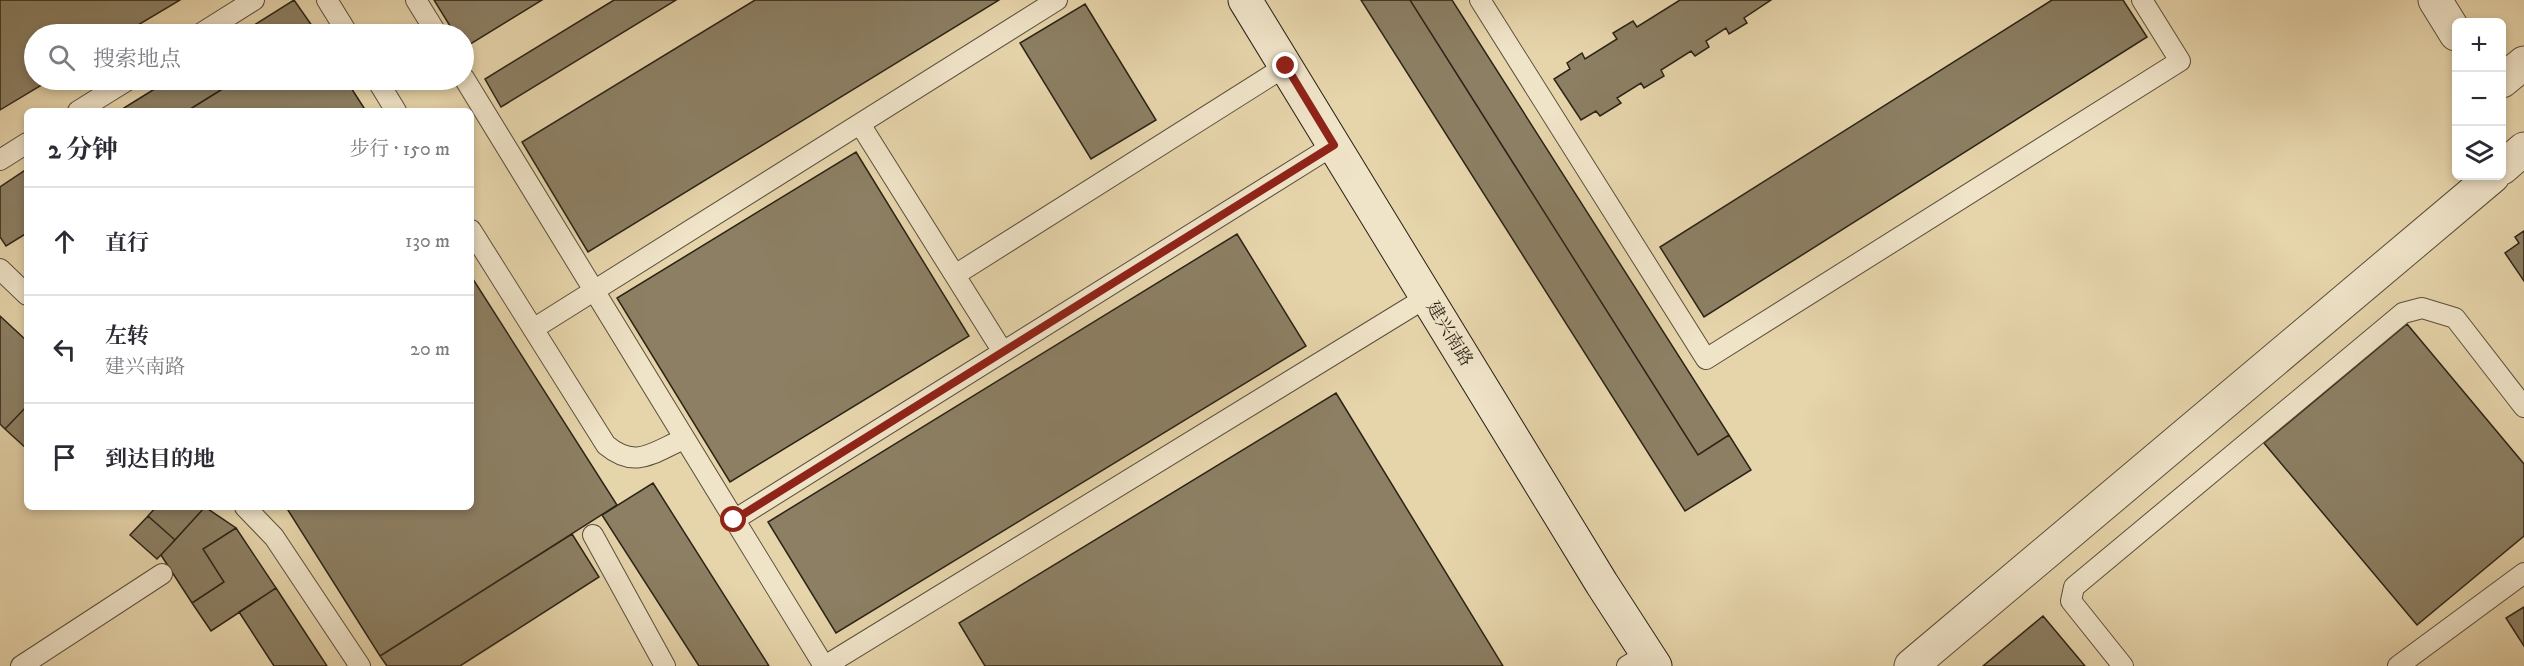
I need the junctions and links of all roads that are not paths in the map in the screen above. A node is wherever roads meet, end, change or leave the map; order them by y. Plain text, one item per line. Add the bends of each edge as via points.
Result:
1 (254, 0) edge
2 (327, 0) edge
3 (416, 0) edge
4 (1057, 0) edge
5 (1245, 0) edge
6 (1480, 0) edge
7 (2142, 0) edge
8 (2435, 0) edge
9 (216, 24) edge
10 (342, 24) edge
11 (431, 24) edge
12 (2452, 26) edge
13 (2524, 63) edge
14 (1286, 66) junction
15 (2506, 78) edge
16 (112, 90) edge
17 (383, 90) edge
18 (471, 90) edge
19 (83, 108) edge
20 (394, 108) edge
21 (860, 124) junction
22 (24, 145) edge
23 (1334, 145) junction
24 (2524, 149) edge
25 (0, 160) edge
26 (2506, 165) edge
27 (2488, 180) edge
28 (474, 235) edge
29 (0, 269) edge
30 (955, 275) junction
31 (594, 291) junction
32 (24, 292) edge
33 (1427, 297) junction
34 (533, 330) junction
35 (1003, 352) junction
36 (2524, 407) edge
37 (684, 439) junction
38 (249, 510) edge
39 (734, 520) junction
40 (593, 534) dead end
41 (2524, 573) edge
42 (162, 574) dead end
43 (1643, 662) edge
44 (21, 666) edge
45 (360, 666) edge
46 (664, 666) edge
47 (824, 666) edge
48 (1911, 666) edge
49 (2123, 666) edge
50 (2398, 666) edge

1 - 9 lane
2 - 10 lane
3 - 11 lane
4 - 21 lane
5 - 14 street, 建兴南路
6 - 7 lane via 1706,359 2180,62
8 - 12 street
13 - 15 street
14 - 23 street, 建兴南路
14 - 30 lane
16 - 19 lane
17 - 20 lane
18 - 31 lane
21 - 30 lane
21 - 31 lane
22 - 25 lane
23 - 33 street, 建兴南路
23 - 35 lane
24 - 26 street
27 - 48 street
28 - 34 lane
29 - 32 lane
30 - 35 lane
31 - 34 lane
31 - 37 lane
33 - 43 street, 建兴南路 via 1602,584
33 - 47 lane
34 - 37 lane via 606,445 619,455 635,460
35 - 39 lane
36 - 49 lane via 2455,318 2422,308 2403,313 2074,587 2071,601
37 - 39 lane
38 - 45 lane via 274,537
39 - 47 lane
40 - 46 lane
41 - 50 lane
42 - 44 lane

